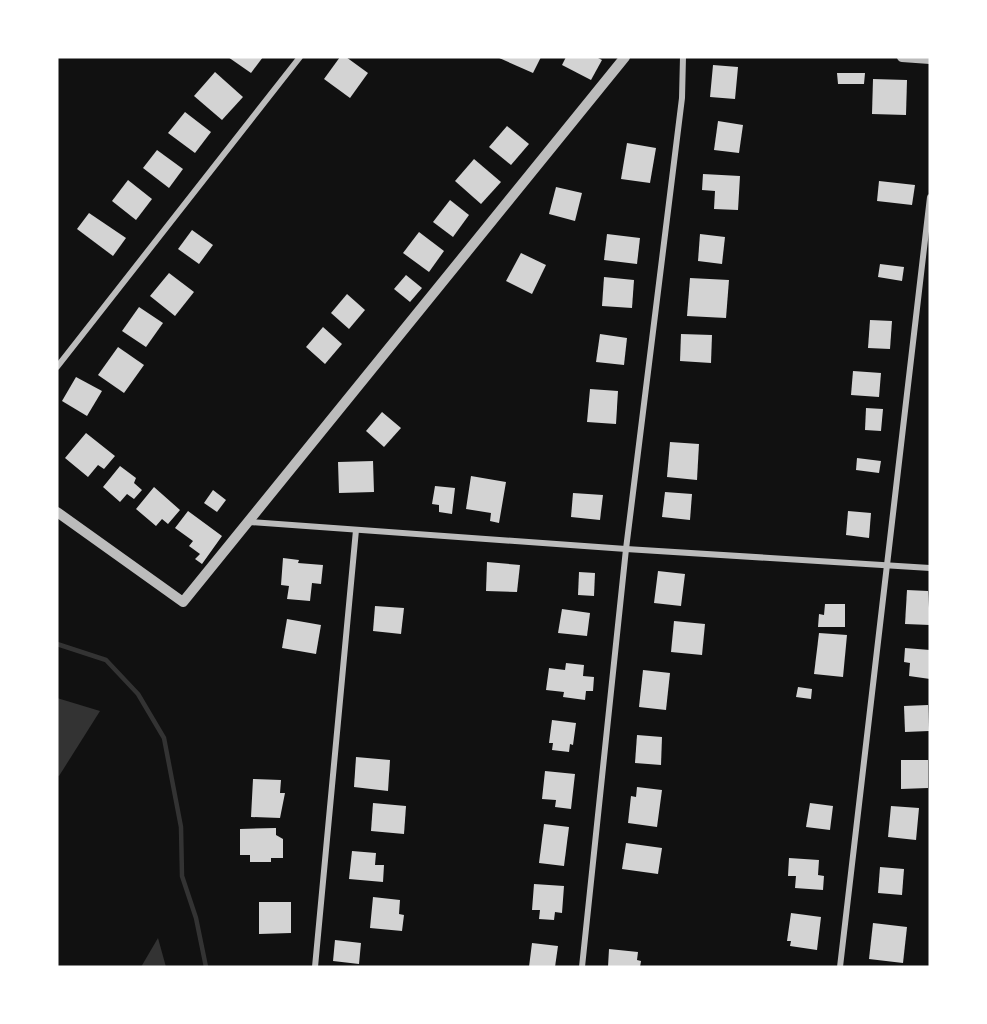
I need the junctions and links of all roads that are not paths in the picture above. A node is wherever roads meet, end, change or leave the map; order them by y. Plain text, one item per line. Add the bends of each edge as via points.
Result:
1 (300, 57) edge
2 (625, 57) edge
3 (683, 57) edge
4 (902, 57) edge
5 (930, 59) edge
6 (930, 197) edge
7 (57, 367) edge
8 (57, 512) edge
9 (249, 522) junction
10 (356, 530) junction
11 (626, 549) junction
12 (885, 566) junction
13 (930, 568) edge
14 (315, 967) edge
15 (582, 967) edge
16 (840, 967) edge

1 - 7 street
2 - 9 street
3 - 11 street via 682,98
4 - 5 street
6 - 12 street
8 - 9 street via 183,602
9 - 10 street
10 - 11 street
10 - 14 street
11 - 12 street
11 - 15 street
12 - 13 street
12 - 16 street

